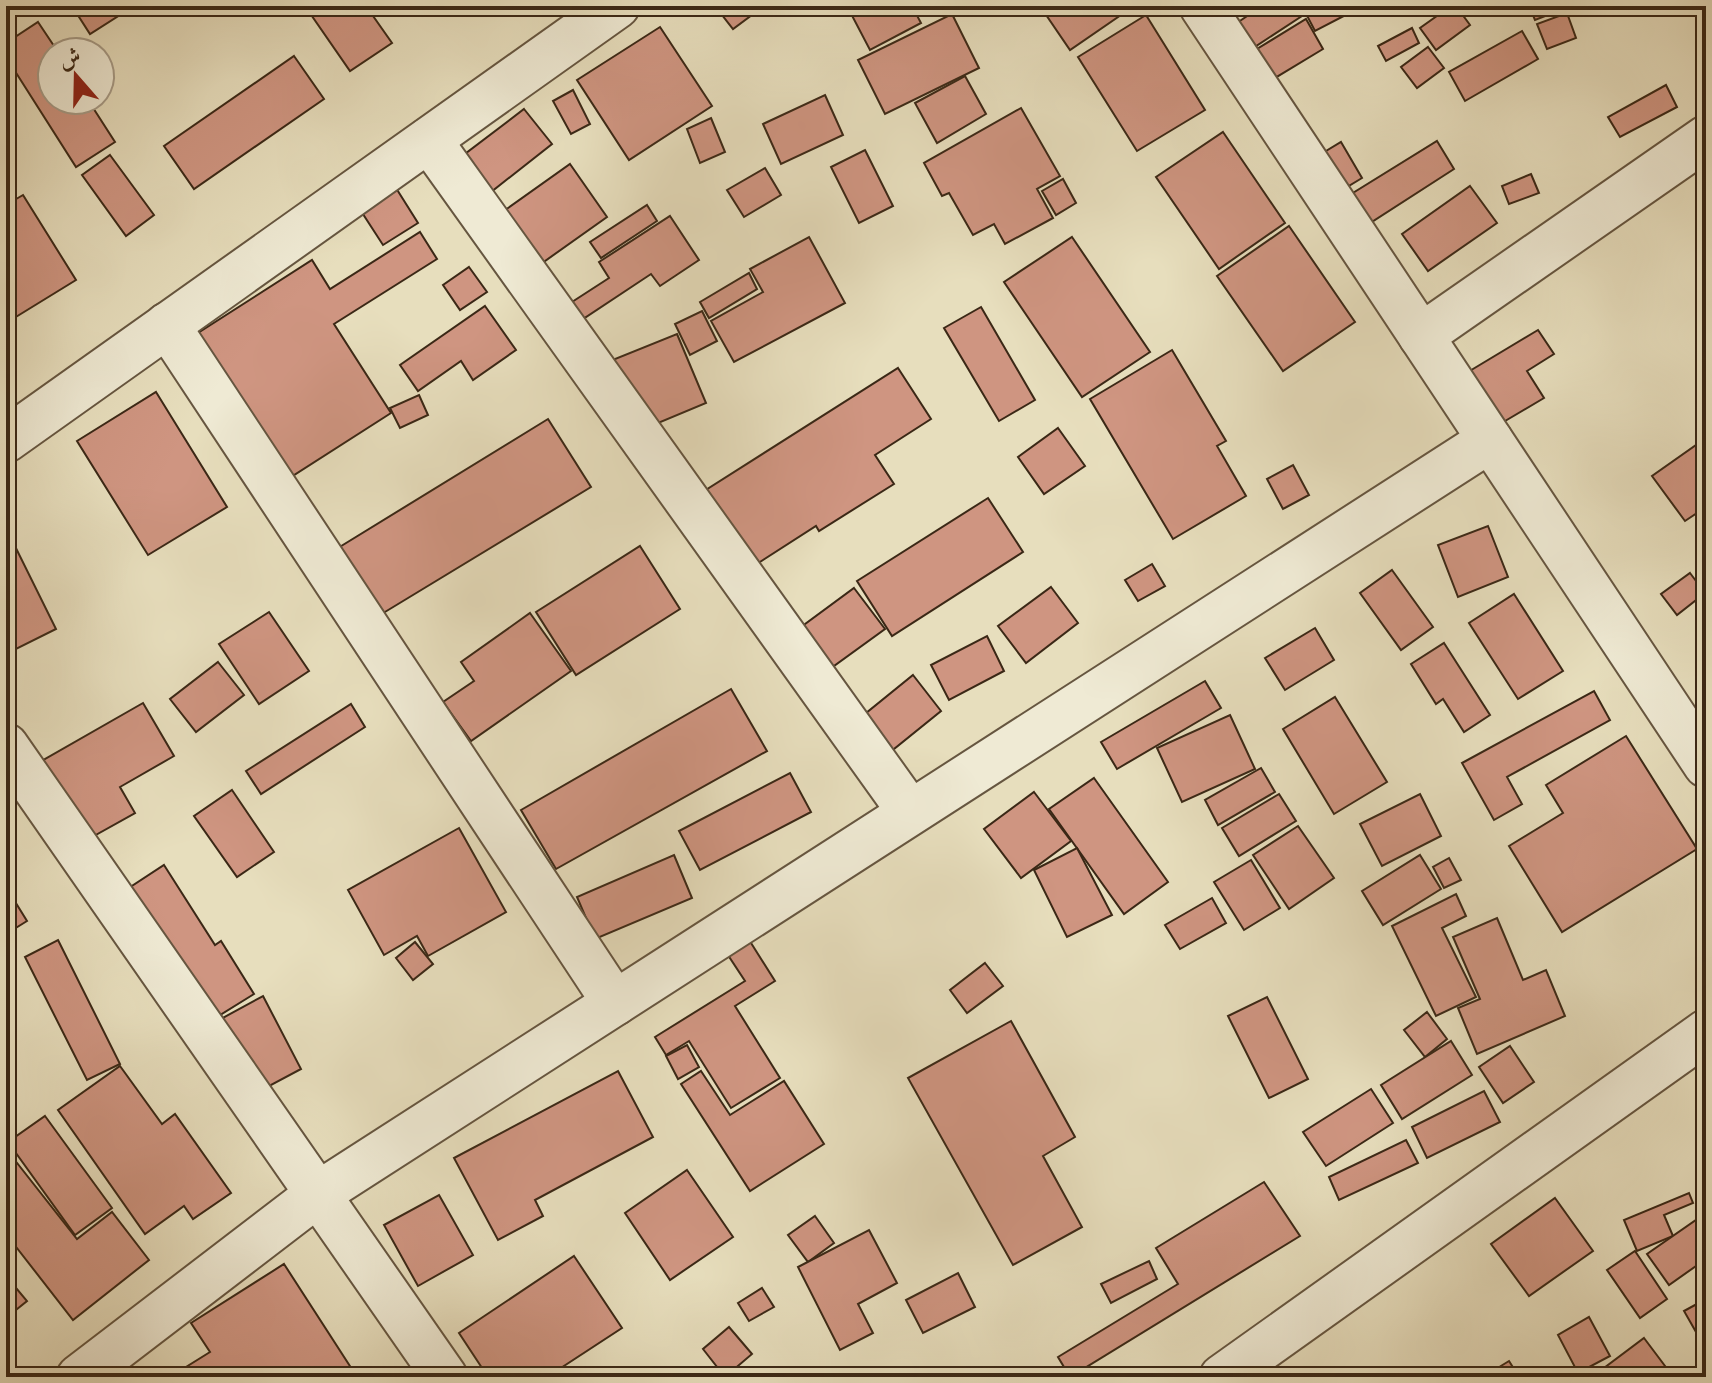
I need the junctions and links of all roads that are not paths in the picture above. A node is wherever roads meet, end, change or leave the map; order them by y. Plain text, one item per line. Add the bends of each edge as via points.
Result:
1 (617, 6) edge
2 (1213, 10) edge
3 (1706, 138) edge
4 (429, 140) junction
5 (167, 325) junction
6 (1421, 336) junction
7 (6, 440) edge
8 (1490, 440) junction
9 (6, 746) edge
10 (1706, 765) edge
11 (910, 812) junction
12 (615, 1003) junction
13 (1706, 1032) edge
14 (318, 1194) junction
15 (79, 1377) edge
16 (445, 1377) edge
17 (1222, 1377) edge

1 - 4 street
2 - 6 street
3 - 6 street
4 - 5 street
4 - 11 street
5 - 7 street
5 - 12 street
6 - 8 street
8 - 10 street
8 - 11 street
9 - 14 street
11 - 12 street
12 - 14 street
13 - 17 street
14 - 15 street
14 - 16 street

